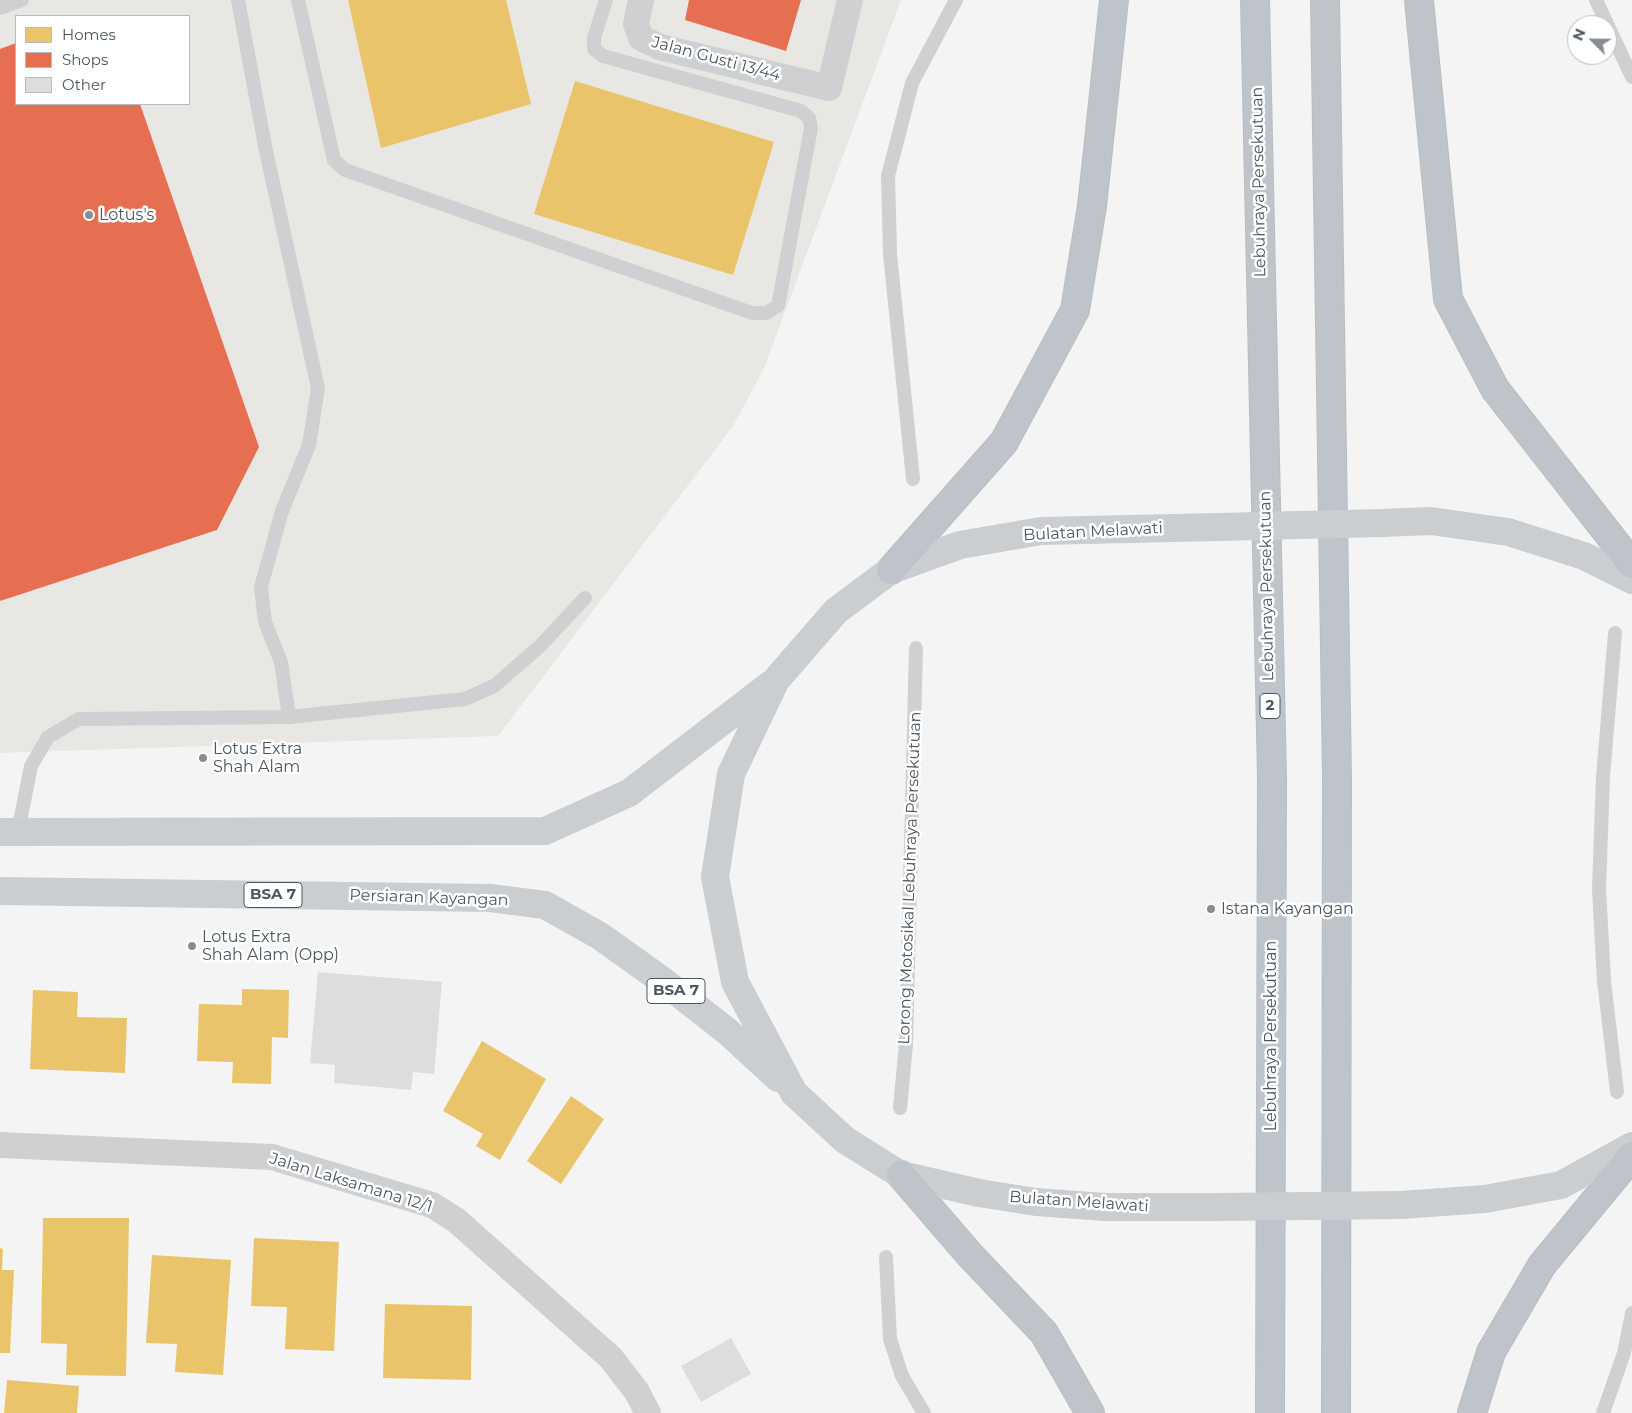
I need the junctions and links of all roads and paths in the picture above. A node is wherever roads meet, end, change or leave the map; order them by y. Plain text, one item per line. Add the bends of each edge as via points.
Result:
1 (22, 0) edge
2 (238, 0) edge
3 (298, 0) edge
4 (606, 0) edge
5 (641, 0) edge
6 (850, 0) edge
7 (956, 0) edge
8 (1114, 0) edge
9 (1255, 0) edge
10 (1325, 0) edge
11 (1419, 0) edge
12 (1596, 0) edge
13 (0, 8) edge
14 (1632, 77) edge
15 (913, 479) dead end
16 (1632, 564) edge
17 (891, 570) junction
18 (1632, 580) edge
19 (585, 598) dead end
20 (1615, 633) dead end
21 (916, 648) dead end
22 (776, 680) junction
23 (289, 718) junction
24 (9, 832) edge
25 (0, 891) edge
26 (1617, 1092) dead end
27 (794, 1093) junction
28 (900, 1108) dead end
29 (0, 1145) edge
30 (1632, 1146) edge
31 (1632, 1156) edge
32 (901, 1175) junction
33 (886, 1257) dead end
34 (1632, 1312) edge
35 (648, 1413) edge
36 (924, 1413) edge
37 (1090, 1413) edge
38 (1270, 1413) edge
39 (1336, 1413) edge
40 (1472, 1413) edge
41 (1603, 1413) edge

1 - 13 lane
2 - 23 lane via 266,151 318,388 309,445 282,511 261,587 265,622 281,662
3 - 4 lane via 334,160 346,170 752,312 772,310 778,306 811,128 809,118 801,110 603,56 594,49 594,38
5 - 6 street, Jalan Gusti 13/44 via 636,24 641,38 660,47 829,88
7 - 15 lane via 912,83 888,176 890,254
8 - 17 highway via 1092,206 1075,310 1004,442
9 - 38 highway, Lebuhraya Persekutuan / 2 via 1272,778
10 - 39 highway via 1337,778
11 - 16 highway via 1448,299 1495,389
12 - 14 lane
17 - 18 main road, Bulatan Melawati, bridge via 960,545 1042,531 1431,521 1508,532 1584,556
17 - 22 main road, Bulatan Melawati via 836,611
19 - 23 lane via 539,647 494,686 465,699
20 - 26 lane via 1603,777 1599,889 1604,981
21 - 28 lane, Lorong Motosikal Lebuhraya Persekutuan via 906,1044
22 - 24 main road via 630,792 545,831
22 - 27 main road, Bulatan Melawati via 731,774 715,877 735,982
23 - 24 lane via 79,719 48,737 31,766
25 - 27 main road, Persiaran Kayangan / BSA 7 via 490,898 545,905 600,936 663,981 728,1032
27 - 32 main road, Bulatan Melawati via 845,1140
29 - 35 street, Jalan Laksamana 12/1 via 272,1157 432,1205 456,1220 611,1358
30 - 32 main road, Bulatan Melawati, bridge via 1561,1184 1484,1199 1402,1205 1105,1207 1036,1202
31 - 40 highway via 1542,1265 1491,1352
32 - 37 highway via 1044,1333
33 - 36 lane via 890,1339 902,1376
34 - 41 lane via 1624,1353

